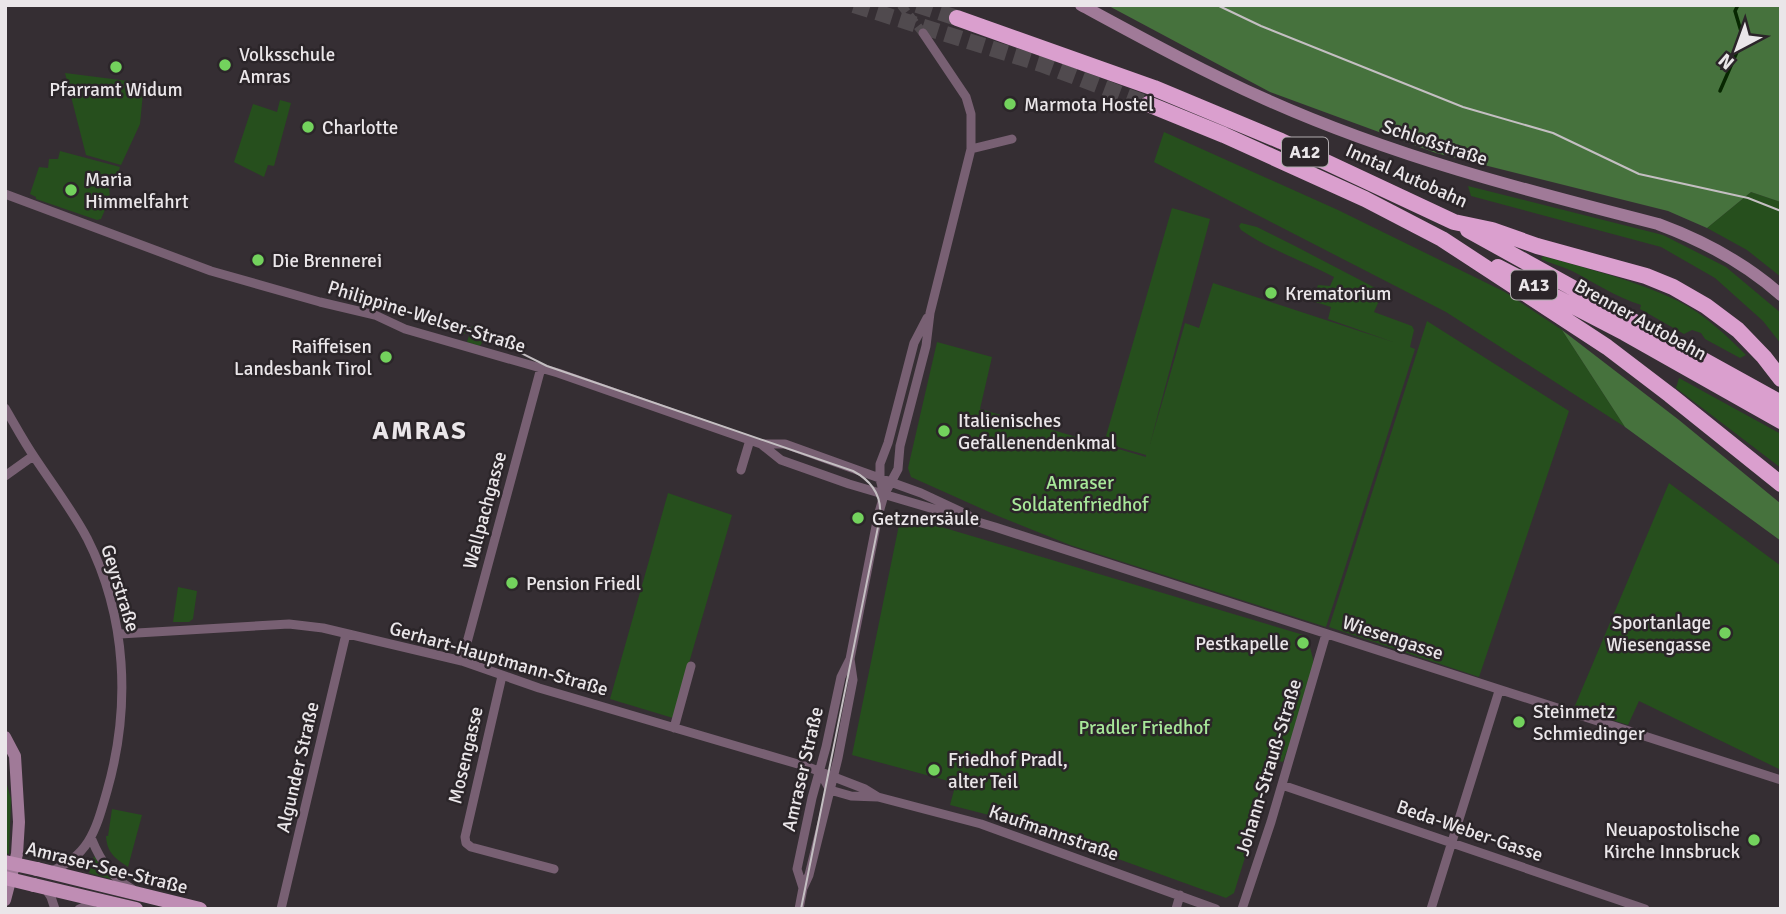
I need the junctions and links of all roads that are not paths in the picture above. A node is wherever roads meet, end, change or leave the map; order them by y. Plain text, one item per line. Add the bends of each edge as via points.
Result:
1 (1081, 5) edge
2 (957, 18) tunnel mouth
3 (923, 33) tunnel mouth
4 (1148, 104) tunnel mouth
5 (1012, 139) dead end
6 (971, 149) junction
7 (5, 194) edge
8 (1454, 222) junction
9 (1442, 240) junction
10 (1781, 295) edge
11 (930, 313) junction
12 (541, 368) junction
13 (1781, 379) edge
14 (1776, 400) edge
15 (5, 408) edge
16 (1781, 421) edge
17 (750, 440) junction
18 (761, 444) junction
19 (33, 456) junction
20 (741, 471) dead end
21 (5, 476) edge
22 (880, 479) junction
23 (891, 483) junction
24 (1777, 483) edge
25 (884, 495) junction
26 (995, 527) junction
27 (120, 634) junction
28 (346, 634) junction
29 (1326, 634) junction
30 (850, 659) junction
31 (462, 661) junction
32 (691, 666) dead end
33 (502, 676) junction
34 (1499, 691) junction
35 (674, 727) junction
36 (5, 737) edge
37 (5, 762) edge
38 (820, 772) junction
39 (833, 776) junction
40 (1781, 780) edge
41 (17, 782) junction
42 (1282, 785) junction
43 (830, 790) junction
44 (878, 797) junction
45 (92, 840) junction
46 (1451, 841) junction
47 (5, 862) edge
48 (554, 869) dead end
49 (43, 871) junction
50 (5, 878) edge
51 (38, 886) junction
52 (803, 888) junction
53 (142, 895) junction
54 (1180, 895) junction
55 (5, 900) edge
56 (100, 901) junction
57 (55, 909) edge
58 (79, 909) edge
59 (136, 909) edge
60 (200, 909) edge
61 (281, 909) edge
62 (799, 909) edge
63 (1176, 909) edge
64 (1216, 909) edge
65 (1242, 909) edge
66 (1431, 909) edge
67 (1645, 909) edge

1 - 10 main road, Schloßstraße via 1253,94 1360,137 1486,180 1683,233 1752,270
2 - 8 highway, Inntal Autobahn / A12 via 1154,88
3 - 6 street, Amraser Straße via 966,97
4 - 9 highway, Inntal Autobahn / A12 via 1365,199
5 - 6 street
6 - 11 street, Amraser Straße
7 - 12 street, Philippine-Welser-Straße via 211,271 371,314 405,329
8 - 13 highway, Inntal Autobahn / A12 via 1673,287 1738,330
8 - 14 highway, Brenner Autobahn / A13
9 - 16 highway, Brenner Autobahn / A13 via 1625,333
9 - 24 highway, Inntal Autobahn / A12 via 1607,347
11 - 22 street, Amraser Straße via 914,343 880,464
11 - 23 street, Amraser Straße via 898,469
12 - 17 street, Philippine-Welser-Straße
12 - 31 street, Wallpachgasse
15 - 19 street, Geyrstraße
17 - 18 street, Philippine-Welser-Straße
17 - 20 street
18 - 22 street, Philippine-Welser-Straße via 785,444
18 - 25 street, Philippine-Welser-Straße via 781,460
19 - 21 street
19 - 27 street, Geyrstraße via 93,550
22 - 23 street, Philippine-Welser-Straße
22 - 25 street, Amraser Straße
23 - 25 street, Amraser Straße
23 - 26 street, Wiesengasse
25 - 26 street, Wiesengasse
25 - 30 street, Amraser Straße
26 - 29 street, Wiesengasse
27 - 28 street, Gerhart-Hauptmann-Straße via 289,624
27 - 45 street, Geyrstraße via 118,752
28 - 31 street, Gerhart-Hauptmann-Straße
28 - 61 street, Algunder Straße
29 - 34 street, Wiesengasse
29 - 42 street, Johann-Strauß-Straße
30 - 38 street, Amraser Straße via 841,677
30 - 39 street, Amraser Straße via 853,680
31 - 33 street, Gerhart-Hauptmann-Straße
32 - 35 street
33 - 35 street, Gerhart-Hauptmann-Straße
33 - 48 street, Mosengasse via 466,843
34 - 40 street, Wiesengasse
34 - 46 street
35 - 38 street, Gerhart-Hauptmann-Straße
36 - 41 main road via 15,756
37 - 41 main road
38 - 39 street, Gerhart-Hauptmann-Straße
38 - 43 street
38 - 52 street, Amraser Straße via 797,869
39 - 43 street, Amraser Straße
39 - 44 street, Kaufmannstraße
41 - 55 main road via 17,854
42 - 46 street, Beda-Weber-Gasse
42 - 65 street, Johann-Strauß-Straße
43 - 44 street, Kaufmannstraße
43 - 52 street, Amraser Straße
44 - 54 street, Kaufmannstraße via 1019,836
45 - 49 street via 63,866
45 - 53 street via 113,875
46 - 66 street
46 - 67 street, Beda-Weber-Gasse
47 - 49 main road, Amraser-See-Straße, bridge
49 - 53 main road, Amraser-See-Straße
50 - 51 main road, Amraser-See-Straße, bridge
51 - 56 main road, Amraser-See-Straße
51 - 57 street via 51,897
52 - 62 street, Amraser Straße
53 - 60 main road, Amraser-See-Straße
54 - 63 street
54 - 64 street, Kaufmannstraße
56 - 58 street
56 - 59 main road, Amraser-See-Straße

